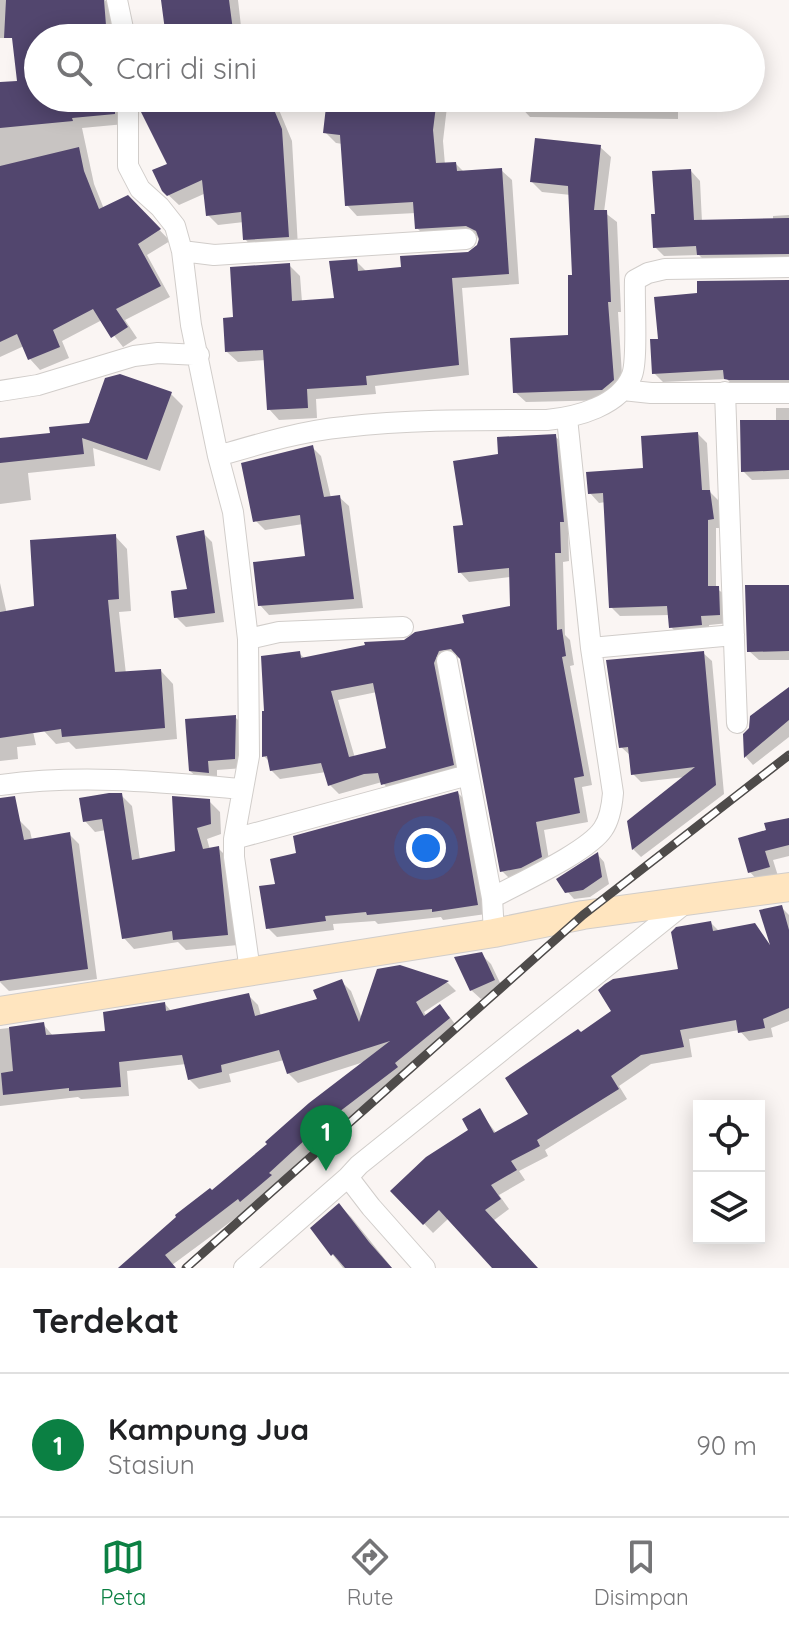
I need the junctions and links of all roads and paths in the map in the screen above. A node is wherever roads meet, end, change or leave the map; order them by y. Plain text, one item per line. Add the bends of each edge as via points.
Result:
1 (117, 0) edge
2 (122, 24) edge
3 (128, 112) edge
4 (466, 239) dead end
5 (182, 251) junction
6 (789, 267) edge
7 (199, 355) junction
8 (623, 390) junction
9 (0, 391) edge
10 (725, 392) junction
11 (789, 393) edge
12 (567, 418) junction
13 (218, 456) junction
14 (403, 627) dead end
15 (734, 635) junction
16 (248, 639) junction
17 (591, 648) junction
18 (447, 661) dead end
19 (737, 723) dead end
20 (468, 775) junction
21 (0, 785) edge
22 (242, 789) junction
23 (234, 839) junction
24 (789, 887) edge
25 (492, 898) junction
26 (688, 901) junction
27 (494, 933) junction
28 (250, 971) junction
29 (0, 1011) edge
30 (348, 1177) junction
31 (244, 1268) edge
32 (425, 1268) edge

1 - 2 street
3 - 5 street via 128,166 140,189 175,226
4 - 5 street via 214,255
5 - 7 street
6 - 8 street via 665,269 635,280 633,373
7 - 9 street via 134,356
7 - 13 street
8 - 10 street
8 - 12 street via 591,411
10 - 11 street
10 - 15 street
12 - 13 street via 342,427
12 - 17 street
13 - 16 street via 233,512
14 - 16 street via 279,632
15 - 17 street
15 - 19 street
16 - 22 street via 249,756
17 - 25 street via 613,793 611,811 590,843
18 - 20 street
20 - 23 street
20 - 25 street
21 - 22 street via 99,778
22 - 23 street
23 - 28 street
24 - 26 street
25 - 27 street
26 - 27 street
26 - 30 street
27 - 28 street
28 - 29 street
30 - 31 street
30 - 32 street

